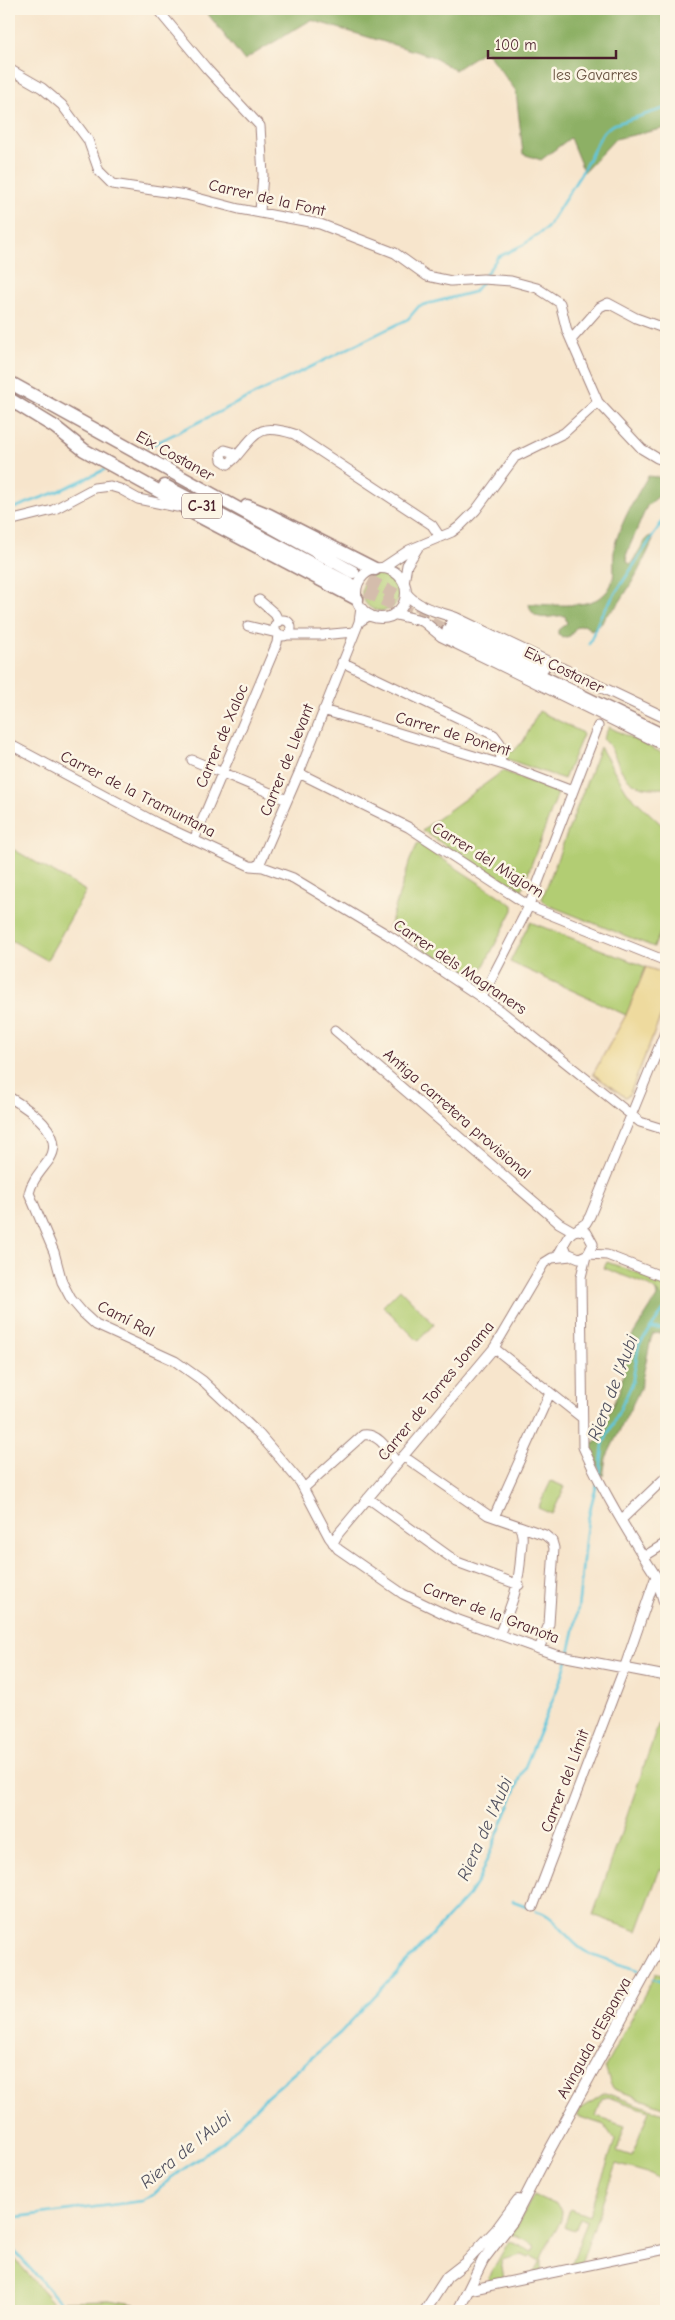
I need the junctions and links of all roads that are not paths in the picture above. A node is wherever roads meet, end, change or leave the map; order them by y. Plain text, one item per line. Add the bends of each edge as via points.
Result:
1 (157, 9) edge
2 (9, 69) edge
3 (260, 211) junction
4 (666, 329) edge
5 (571, 340) junction
6 (9, 382) edge
7 (9, 399) edge
8 (598, 402) junction
9 (73, 419) junction
10 (55, 427) junction
11 (235, 458) dead end
12 (666, 461) edge
13 (193, 513) junction
14 (9, 522) edge
15 (440, 537) junction
16 (419, 546) junction
17 (378, 568) junction
18 (405, 588) junction
19 (259, 600) dead end
20 (359, 604) junction
21 (394, 614) junction
22 (370, 615) junction
23 (359, 622) junction
24 (248, 626) dead end
25 (354, 632) junction
26 (278, 633) junction
27 (304, 635) junction
28 (342, 662) junction
29 (324, 710) junction
30 (666, 718) edge
31 (598, 726) dead end
32 (666, 728) edge
33 (666, 737) edge
34 (9, 744) edge
35 (666, 746) edge
36 (192, 760) dead end
37 (501, 764) junction
38 (299, 773) junction
39 (222, 774) junction
40 (572, 791) junction
41 (287, 800) junction
42 (194, 840) junction
43 (256, 866) junction
44 (529, 906) junction
45 (666, 961) edge
46 (482, 997) junction
47 (334, 1030) dead end
48 (666, 1030) edge
49 (9, 1097) edge
50 (633, 1116) junction
51 (666, 1130) edge
52 (590, 1216) junction
53 (559, 1223) junction
54 (575, 1230) junction
55 (591, 1238) junction
56 (565, 1243) junction
57 (587, 1255) junction
58 (607, 1255) junction
59 (556, 1257) junction
60 (573, 1257) junction
61 (581, 1276) junction
62 (666, 1278) edge
63 (494, 1348) junction
64 (550, 1393) junction
65 (581, 1417) junction
66 (400, 1459) junction
67 (666, 1477) edge
68 (302, 1485) junction
69 (368, 1498) junction
70 (494, 1517) junction
71 (621, 1520) junction
72 (519, 1526) junction
73 (334, 1543) junction
74 (666, 1543) edge
75 (645, 1556) junction
76 (656, 1576) junction
77 (519, 1585) junction
78 (666, 1591) edge
79 (666, 1610) edge
80 (500, 1635) junction
81 (539, 1649) junction
82 (625, 1666) junction
83 (666, 1676) edge
84 (533, 1907) dead end
85 (666, 1937) edge
86 (548, 2153) junction
87 (666, 2249) edge
88 (458, 2268) junction
89 (471, 2285) junction
90 (425, 2311) edge
91 (458, 2311) edge

1 - 3 street via 260,126
2 - 3 street, Carrer de la Font via 42,88 62,105 88,140 99,171 112,184
3 - 5 street, Carrer de la Font via 320,224 374,245 395,254 426,276 451,281 498,280 537,288 560,303
4 - 5 street via 608,303 600,307
5 - 8 street, Carrer de la Font
6 - 9 highway, Eix Costaner / C-31
7 - 10 highway, C-31
8 - 12 street, Carrer de la Font via 642,449
8 - 15 street via 564,433 515,458 466,521
9 - 10 highway, Eix Costaner / C-31 via 351,578
9 - 17 highway via 91,423 237,502
10 - 13 highway via 84,450
11 - 15 street via 259,432 271,428 294,434 432,525
13 - 14 street via 169,503 138,499 110,486 94,488 52,510
13 - 20 highway
15 - 16 street
16 - 17 street
16 - 18 street via 407,565
17 - 18 main road via 396,573
17 - 20 main road via 365,574 358,583
18 - 21 main road via 404,602
18 - 30 main road via 410,599 431,610 456,618
19 - 26 street via 275,614
20 - 22 main road
20 - 23 street, Carrer de Llevant
21 - 22 main road via 383,618
21 - 35 main road via 422,621 441,636
22 - 23 street
23 - 25 street, Carrer de Llevant
24 - 26 street
25 - 27 street
25 - 28 street, Carrer de Llevant
26 - 27 street
26 - 27 street via 284,620
26 - 39 street, Carrer de Xaloc
28 - 29 street, Carrer de Llevant
28 - 37 street via 494,735 500,743
29 - 37 street, Carrer de Ponent
29 - 38 street, Carrer de Llevant
31 - 40 street
32 - 33 highway, Eix Costaner via 450,627
34 - 42 street, Carrer de la Tramuntana via 119,804
36 - 39 street
37 - 40 street, Carrer de Ponent
38 - 41 street, Carrer de Llevant
38 - 44 street, Carrer del Migjorn via 408,827
39 - 41 street
39 - 42 street, Carrer de Xaloc
40 - 44 street
41 - 43 street, Carrer de Llevant
42 - 43 street, Carrer de la Tramuntana
43 - 46 street, Carrer dels Magraners via 293,878
44 - 45 street, Carrer del Migjorn
44 - 46 street
46 - 50 street, Carrer dels Magraners
47 - 53 street, Antiga carretera provisional
48 - 50 street
49 - 68 street, Camí Ral via 53,1136 50,1158 35,1178 29,1193 71,1299 96,1324 155,1350 190,1370 258,1434
50 - 51 street, Carrer dels Magraners via 640,1122
50 - 52 street
52 - 54 street
52 - 55 street
53 - 54 street, Antiga carretera provisional
53 - 56 street
54 - 55 street via 584,1231
54 - 56 street
55 - 57 street via 592,1248
55 - 58 street via 596,1247
56 - 59 street, Carrer de Torres Jonama
56 - 60 street
57 - 58 street
57 - 60 street
57 - 61 street
58 - 62 street
59 - 60 street
59 - 63 street, Carrer de Torres Jonama via 544,1264
60 - 61 street
61 - 65 street
63 - 64 street
63 - 66 street, Carrer de Torres Jonama
64 - 65 street
64 - 70 street
65 - 71 street via 582,1447
66 - 68 street via 378,1438 363,1435
66 - 69 street, Carrer de Torres Jonama
66 - 70 street
67 - 71 street
68 - 73 street
69 - 73 street, Carrer de Torres Jonama
69 - 77 street via 458,1562
70 - 72 street
71 - 75 street
72 - 77 street via 522,1536
72 - 81 street via 545,1535 554,1548 549,1624
73 - 80 street, Carrer de la Granota via 403,1594 453,1618
74 - 75 street
75 - 76 street
76 - 78 street
76 - 79 street
76 - 82 street, Carrer del Límit
77 - 80 street
80 - 81 street, Carrer de la Granota
81 - 82 street, Carrer de la Granota
82 - 83 street, Carrer de la Granota
82 - 84 street, Carrer del Límit
85 - 86 main road, Avinguda d'Espanya
86 - 88 main road, Avinguda d'Espanya via 496,2230
86 - 89 main road, Avinguda d'Espanya via 513,2221 483,2260
87 - 89 street
88 - 89 main road via 470,2271
88 - 90 main road, Avinguda d'Espanya via 447,2277
89 - 91 main road, Avinguda d'Espanya

